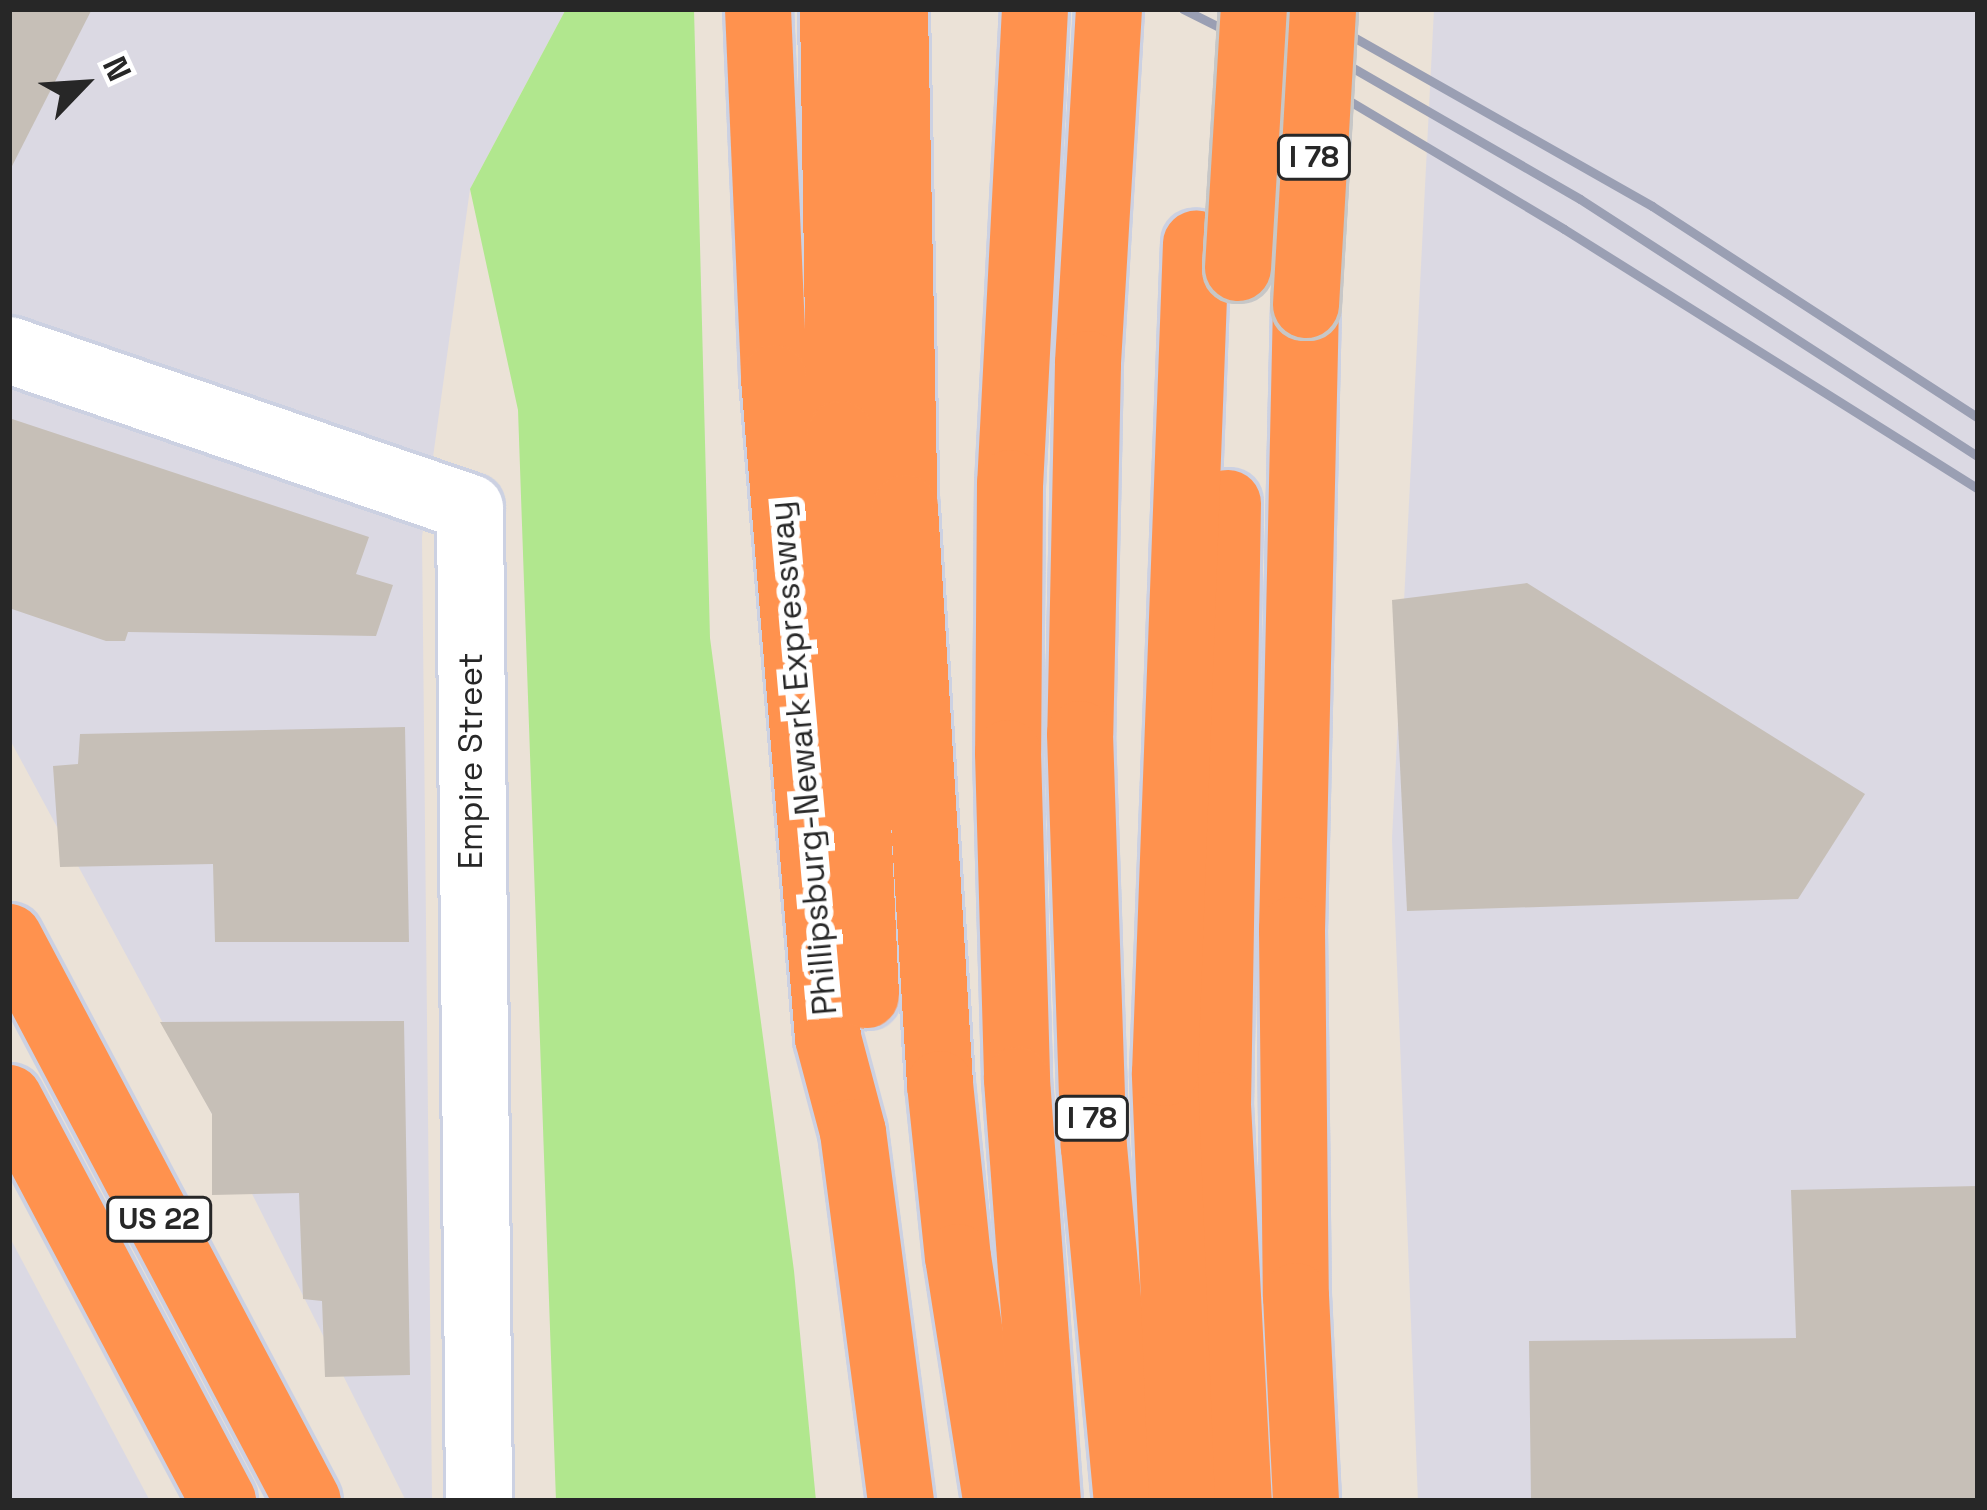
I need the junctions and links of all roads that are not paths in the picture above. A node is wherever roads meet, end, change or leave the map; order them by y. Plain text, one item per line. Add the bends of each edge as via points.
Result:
1 (758, 9) edge
2 (1008, 9) edge
3 (1035, 9) edge
4 (1109, 9) edge
5 (1213, 9) edge
6 (1254, 9) edge
7 (1323, 9) edge
8 (874, 13) edge
9 (1016, 141) junction
10 (1217, 256) junction
11 (9, 350) edge
12 (1208, 435) junction
13 (844, 522) junction
14 (9, 938) edge
15 (9, 1098) edge
16 (223, 1501) edge
17 (308, 1501) edge
18 (479, 1501) edge
19 (901, 1501) edge
20 (996, 1501) edge
21 (1048, 1501) edge
22 (1127, 1501) edge
23 (1182, 1501) edge
24 (1239, 1501) edge
25 (1306, 1501) edge

1 - 13 highway, Phillipsburg-Newark Expressway
2 - 9 highway
3 - 9 highway, I 78
4 - 22 highway, I 78 via 1080,734 1094,1147
5 - 10 highway
6 - 10 highway, bridge
7 - 25 highway, I 78, bridge via 1292,761 1293,1175
8 - 13 highway
9 - 21 highway, I 78 via 1008,752 1017,1080
10 - 12 highway
11 - 18 street, Empire Street via 470,508
12 - 23 highway via 1174,712 1165,1073
12 - 24 highway via 1219,1178
13 - 19 highway via 832,794 868,1039 853,1132
13 - 20 highway via 920,773 950,1200
14 - 17 highway, US 22
15 - 16 highway, US 22

